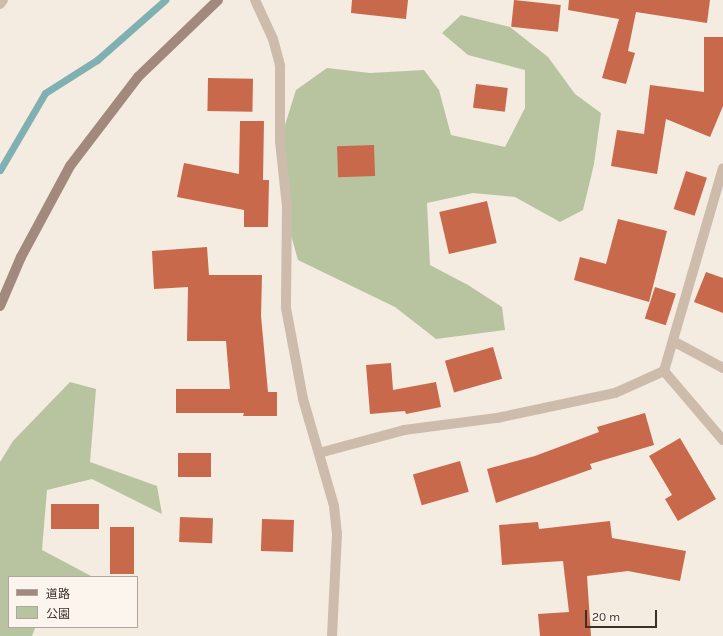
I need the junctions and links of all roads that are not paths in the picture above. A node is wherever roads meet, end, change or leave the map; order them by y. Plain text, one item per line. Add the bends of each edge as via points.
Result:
1 (2, 0) edge
2 (218, 0) edge
3 (255, 0) edge
4 (0, 4) edge
5 (723, 168) edge
6 (0, 306) edge
7 (673, 341) junction
8 (723, 368) edge
9 (664, 371) junction
10 (723, 440) edge
11 (319, 453) junction
12 (332, 636) edge

1 - 4 street
2 - 6 street via 138,77 70,166 21,257
3 - 11 street via 273,39 280,66 280,141 287,207 286,308 303,399
5 - 7 street
7 - 8 street
7 - 9 street
9 - 10 street
9 - 11 street via 615,393 497,418 404,430
11 - 12 street via 334,506 337,534

